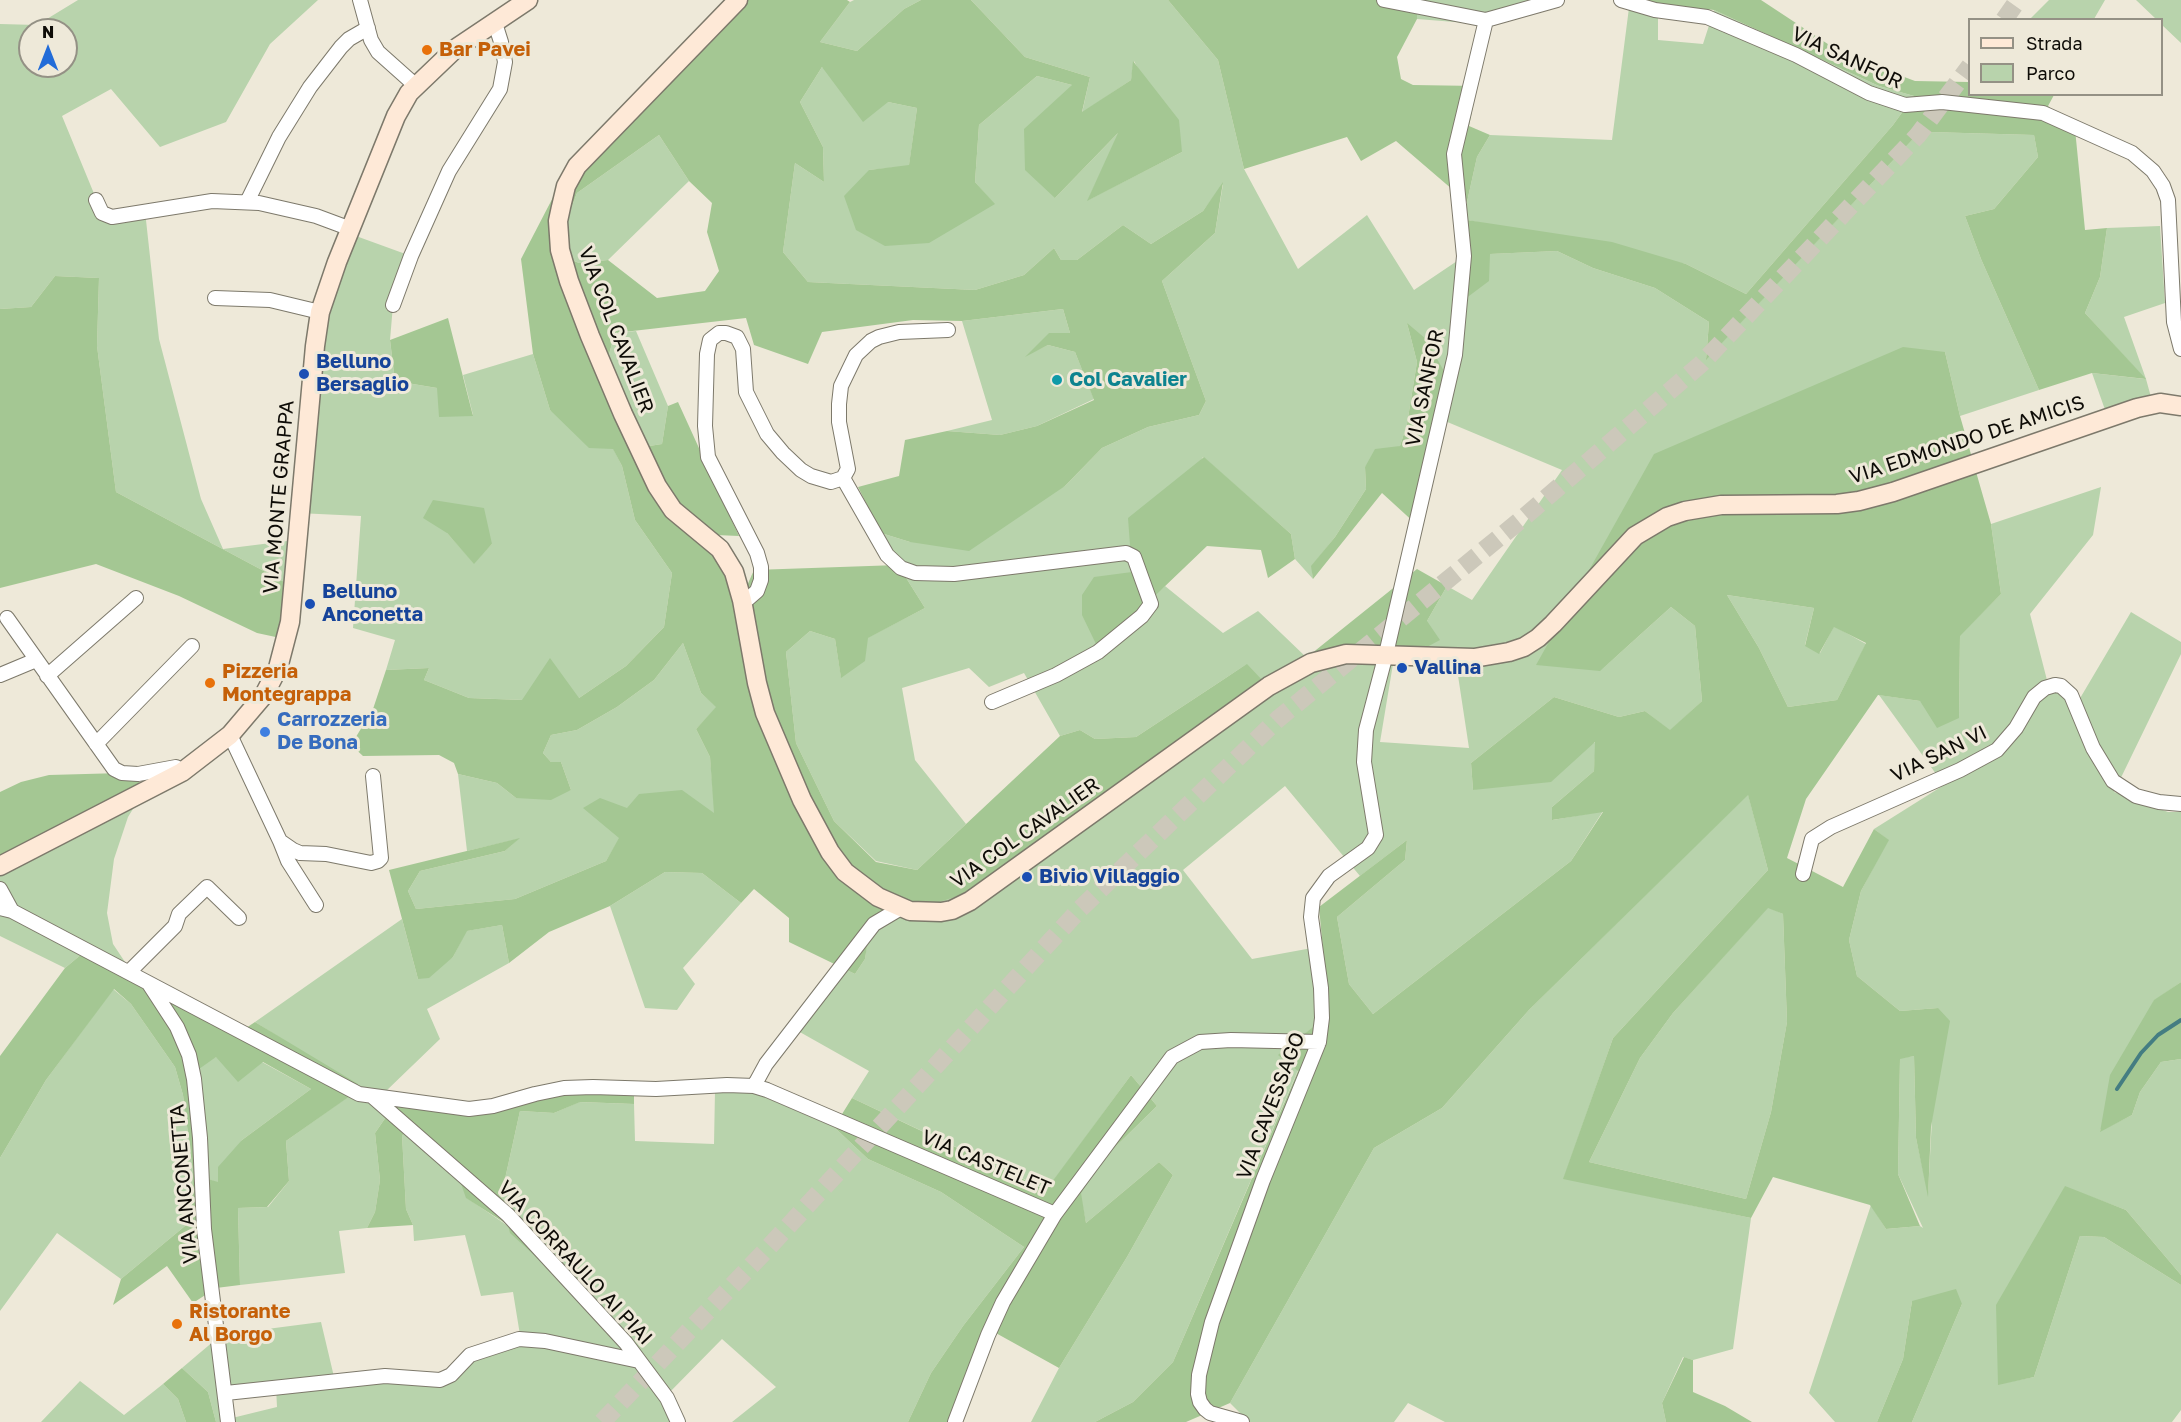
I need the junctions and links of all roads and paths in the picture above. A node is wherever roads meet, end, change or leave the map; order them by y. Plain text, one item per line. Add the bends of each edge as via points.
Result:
1 (360, 0) edge
2 (528, 0) edge
3 (738, 0) edge
4 (1384, 0) edge
5 (1557, 0) edge
6 (1621, 0) edge
7 (1486, 20) junction
8 (495, 23) junction
9 (368, 28) junction
10 (415, 85) junction
11 (96, 200) dead end
12 (247, 202) junction
13 (351, 229) junction
14 (215, 298) dead end
15 (393, 305) dead end
16 (320, 312) junction
17 (948, 330) dead end
18 (2181, 349) edge
19 (2181, 406) edge
20 (843, 478) junction
21 (136, 598) dead end
22 (742, 600) junction
23 (7, 618) dead end
24 (192, 646) dead end
25 (1386, 654) junction
26 (36, 660) junction
27 (0, 675) edge
28 (47, 676) junction
29 (992, 702) dead end
30 (230, 735) junction
31 (96, 744) junction
32 (182, 772) junction
33 (373, 776) dead end
34 (2181, 804) edge
35 (280, 841) junction
36 (0, 867) edge
37 (1803, 874) dead end
38 (0, 889) edge
39 (316, 905) dead end
40 (901, 908) junction
41 (6, 909) edge
42 (239, 918) dead end
43 (129, 972) junction
44 (148, 982) junction
45 (1319, 1042) junction
46 (754, 1086) junction
47 (373, 1097) junction
48 (1055, 1214) junction
49 (639, 1361) junction
50 (225, 1393) junction
51 (228, 1422) edge
52 (678, 1422) edge
53 (955, 1422) edge
54 (1242, 1422) edge

1 - 9 street
2 - 8 main road, VIA MONTE GRAPPA
3 - 22 main road, VIA COL CAVALIER via 577,166 566,186 558,221 560,250 569,281 657,486 673,510 725,556
4 - 7 street
5 - 7 street
6 - 18 street, VIA SANFOR via 1655,10 1707,17 1796,55 1869,93 1905,105 1942,102 2043,113 2132,153 2153,171 2168,200 2174,322
7 - 25 street, VIA SANFOR via 1454,154 1464,256 1455,354
8 - 10 main road, VIA MONTE GRAPPA via 455,49
8 - 15 street via 505,62 500,89 449,171
9 - 10 street via 382,57
9 - 12 street via 341,47 310,87 279,137
10 - 13 main road, VIA MONTE GRAPPA via 396,116
11 - 12 street via 102,213 112,217 212,201
12 - 13 street via 286,207
13 - 16 main road, VIA MONTE GRAPPA
14 - 16 street via 270,300
16 - 30 main road, VIA MONTE GRAPPA via 288,634 278,668 264,695
17 - 20 street via 879,337 856,356 840,395 838,422 848,465
19 - 25 main road, VIA EDMONDO DE AMICIS via 2160,403 2137,408 1858,501 1721,505 1685,511 1635,536 1553,624 1524,647 1474,658
20 - 22 street via 831,482 811,476 783,453 767,434 746,392 740,342 732,334 714,336 707,354 708,456 761,567 757,591
20 - 29 street via 887,555 901,568 915,573 954,574 1126,553 1134,557 1151,604 1142,616 1098,652
21 - 28 street
22 - 40 main road, VIA COL CAVALIER via 765,713 802,800 830,852 846,872 878,897
23 - 26 street
24 - 31 street
25 - 40 main road, VIA COL CAVALIER via 1346,654 1288,674 970,901 941,912
25 - 45 street, VIA CAVESSAGO via 1364,746 1376,835 1368,848 1329,876 1313,898 1311,917 1322,1008
26 - 27 street
26 - 28 street
28 - 31 street
30 - 32 main road, VIA MONTE GRAPPA
30 - 35 street
31 - 32 street via 110,765 122,773 172,767
32 - 36 main road, VIA MONTE GRAPPA
33 - 35 street via 381,858 378,861 300,853
34 - 37 street, VIA SAN VI via 2136,796 2113,782 2093,748 2071,695 2055,685 2034,697 1997,750 1812,839
35 - 39 street
38 - 41 street, VIA ANCONETTA
40 - 46 street via 874,924 766,1064
41 - 43 street, VIA ANCONETTA
42 - 43 street via 207,887
43 - 44 street, VIA ANCONETTA
44 - 47 street, VIA ANCONETTA via 359,1094
44 - 50 street, VIA ANCONETTA via 177,1027 194,1079 204,1229
45 - 48 street via 1200,1042 1172,1058
45 - 54 street, VIA CAVESSAGO via 1263,1180 1216,1311 1199,1375 1198,1394 1205,1409
46 - 47 street, VIA CASTELET via 564,1088 481,1109
46 - 48 street, VIA CASTELET
47 - 49 street, VIA CORRAULO AI PIAI via 508,1215
48 - 53 street, VIA CASTELET via 1002,1302
49 - 50 street via 519,1339 470,1355 451,1375 440,1380 385,1376
49 - 52 street, VIA CORRAULO AI PIAI via 667,1398
50 - 51 street, VIA ANCONETTA

